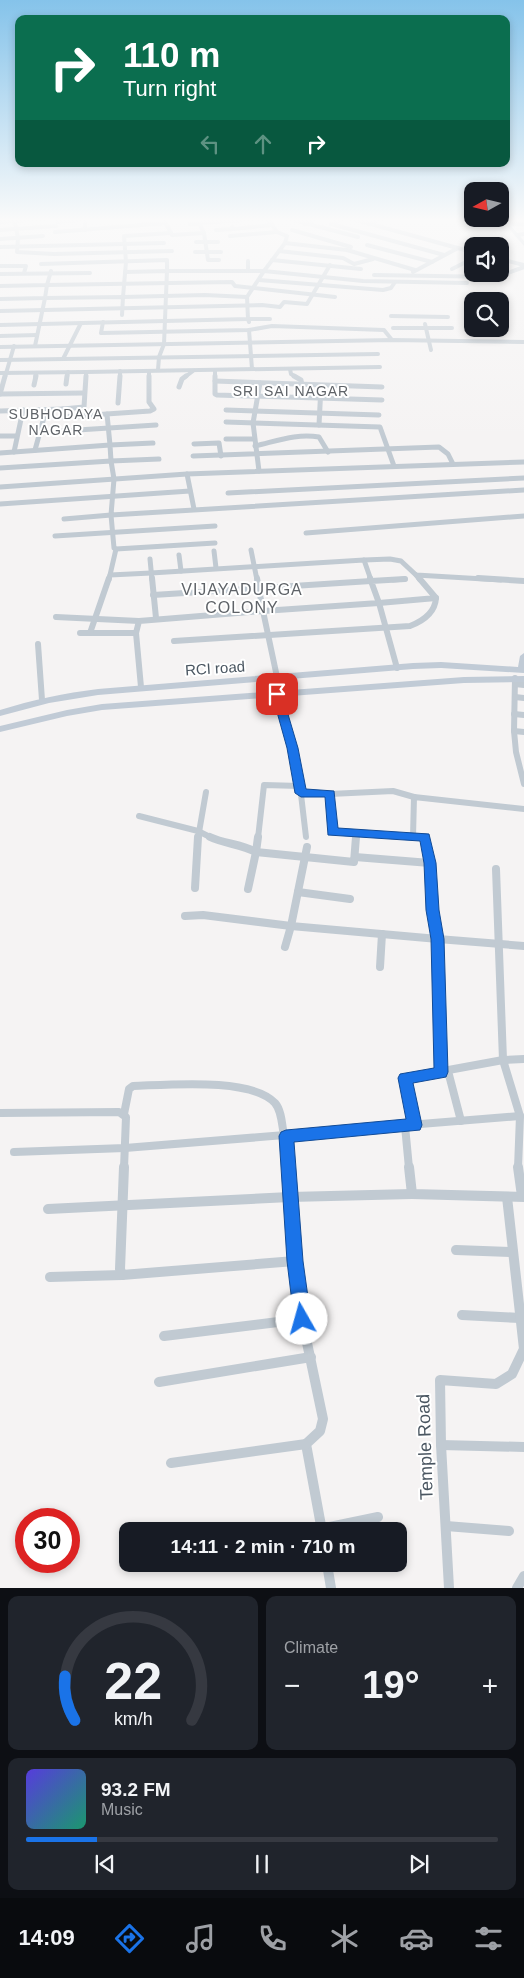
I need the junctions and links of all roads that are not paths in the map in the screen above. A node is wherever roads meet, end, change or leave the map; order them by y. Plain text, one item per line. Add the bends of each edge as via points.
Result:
1 (46, 292) edge
2 (124, 292) edge
3 (166, 292) edge
4 (250, 292) edge
5 (294, 292) edge
6 (313, 294) junction
7 (166, 296) junction
8 (124, 297) junction
9 (247, 297) junction
10 (335, 297) dead end
11 (45, 298) junction
12 (0, 299) edge
13 (247, 306) junction
14 (122, 308) junction
15 (165, 308) junction
16 (42, 310) junction
17 (0, 311) edge
18 (122, 315) dead end
19 (391, 316) dead end
20 (423, 317) junction
21 (448, 317) dead end
22 (248, 319) junction
23 (270, 319) dead end
24 (166, 321) junction
25 (103, 322) junction
26 (81, 323) junction
27 (39, 324) junction
28 (0, 325) edge
29 (393, 328) dead end
30 (426, 328) junction
31 (452, 328) dead end
32 (250, 329) junction
33 (218, 330) junction
34 (165, 332) junction
35 (101, 333) junction
36 (37, 335) junction
37 (0, 336) edge
38 (392, 340) junction
39 (430, 340) junction
40 (524, 342) edge
41 (220, 343) junction
42 (250, 343) junction
43 (164, 344) junction
44 (70, 345) junction
45 (98, 345) junction
46 (14, 346) junction
47 (35, 346) junction
48 (0, 347) edge
49 (431, 350) dead end
50 (378, 354) dead end
51 (251, 356) junction
52 (159, 357) junction
53 (179, 357) junction
54 (115, 358) junction
55 (63, 359) junction
56 (0, 360) edge
57 (11, 360) junction
58 (380, 367) dead end
59 (252, 369) junction
60 (290, 369) junction
61 (158, 370) junction
62 (179, 370) junction
63 (195, 370) junction
64 (215, 370) junction
65 (114, 371) junction
66 (120, 371) junction
67 (149, 371) junction
68 (68, 372) junction
69 (86, 372) junction
70 (0, 373) edge
71 (7, 373) junction
72 (36, 373) junction
73 (215, 382) junction
74 (260, 383) junction
75 (66, 384) dead end
76 (34, 385) dead end
77 (302, 385) junction
78 (321, 386) junction
79 (179, 387) dead end
80 (382, 387) dead end
81 (84, 393) junction
82 (0, 394) edge
83 (258, 396) junction
84 (320, 398) junction
85 (382, 400) dead end
86 (118, 403) dead end
87 (63, 409) junction
88 (23, 410) junction
89 (46, 410) junction
90 (226, 410) dead end
91 (0, 411) edge
92 (255, 411) junction
93 (319, 412) junction
94 (108, 414) junction
95 (357, 414) junction
96 (379, 415) dead end
97 (226, 422) dead end
98 (253, 424) junction
99 (288, 424) junction
100 (156, 425) dead end
101 (319, 425) junction
102 (357, 426) junction
103 (108, 428) junction
104 (62, 431) dead end
105 (0, 436) edge
106 (16, 436) junction
107 (286, 438) junction
108 (226, 439) dead end
109 (254, 439) junction
110 (152, 443) dead end
111 (194, 444) dead end
112 (110, 445) junction
113 (255, 446) junction
114 (35, 450) junction
115 (388, 450) junction
116 (14, 452) junction
117 (328, 452) junction
118 (0, 453) edge
119 (257, 454) junction
120 (193, 456) dead end
121 (221, 456) junction
122 (159, 459) dead end
123 (111, 462) junction
124 (524, 462) edge
125 (453, 464) junction
126 (394, 466) junction
127 (0, 468) edge
128 (259, 471) junction
129 (187, 474) junction
130 (524, 478) edge
131 (114, 479) junction
132 (405, 483) junction
133 (0, 487) edge
134 (524, 490) edge
135 (190, 491) junction
136 (228, 493) dead end
137 (112, 495) junction
138 (410, 496) junction
139 (0, 504) edge
140 (194, 509) junction
141 (111, 515) junction
142 (524, 516) edge
143 (64, 519) dead end
144 (215, 526) dead end
145 (112, 532) junction
146 (306, 533) dead end
147 (55, 536) dead end
148 (215, 543) dead end
149 (116, 549) junction
150 (251, 550) dead end
151 (214, 552) dead end
152 (179, 555) dead end
153 (150, 559) dead end
154 (364, 560) junction
155 (254, 566) junction
156 (216, 568) junction
157 (182, 571) junction
158 (151, 573) junction
159 (110, 575) junction
160 (416, 575) junction
161 (405, 579) dead end
162 (371, 581) junction
163 (524, 581) edge
164 (259, 588) junction
165 (153, 595) junction
166 (436, 598) junction
167 (379, 603) junction
168 (263, 611) junction
169 (56, 617) dead end
170 (156, 618) junction
171 (96, 619) junction
172 (139, 621) junction
173 (386, 628) junction
174 (80, 633) dead end
175 (90, 633) junction
176 (136, 633) junction
177 (269, 635) junction
178 (174, 641) dead end
179 (38, 644) dead end
180 (524, 656) edge
181 (396, 668) junction
182 (376, 669) junction
183 (360, 671) junction
184 (520, 676) edge
185 (277, 677) junction
186 (524, 685) edge
187 (381, 686) junction
188 (141, 687) junction
189 (364, 687) junction
190 (277, 694) junction
191 (515, 697) junction
192 (524, 698) edge
193 (42, 700) junction
194 (0, 713) edge
195 (514, 714) junction
196 (524, 715) edge
197 (0, 729) edge
198 (514, 731) junction
199 (524, 732) edge
200 (524, 784) edge
201 (300, 789) junction
202 (206, 792) dead end
203 (330, 794) junction
204 (414, 797) junction
205 (524, 808) edge
206 (139, 816) dead end
207 (198, 831) junction
208 (356, 834) junction
209 (413, 837) junction
210 (306, 838) dead end
211 (307, 847) dead end
212 (256, 852) junction
213 (305, 857) junction
214 (355, 857) junction
215 (430, 863) junction
216 (496, 869) dead end
217 (195, 888) dead end
218 (248, 889) dead end
219 (298, 892) junction
220 (350, 899) dead end
221 (185, 916) dead end
222 (291, 926) junction
223 (382, 934) junction
224 (438, 939) junction
225 (498, 945) junction
226 (524, 946) edge
227 (285, 947) dead end
228 (380, 967) dead end
229 (524, 1059) edge
230 (503, 1060) junction
231 (444, 1072) junction
232 (0, 1113) edge
233 (124, 1114) junction
234 (520, 1116) junction
235 (461, 1121) junction
236 (410, 1126) junction
237 (285, 1136) junction
238 (125, 1148) junction
239 (14, 1152) dead end
240 (412, 1194) junction
241 (523, 1196) edge
242 (290, 1197) junction
243 (507, 1197) junction
244 (123, 1205) junction
245 (48, 1208) dead end
246 (456, 1250) dead end
247 (513, 1252) junction
248 (295, 1261) junction
249 (122, 1275) junction
250 (50, 1277) dead end
251 (462, 1315) dead end
252 (520, 1318) junction
253 (302, 1319) junction
254 (164, 1336) dead end
255 (311, 1358) junction
256 (159, 1382) dead end
257 (306, 1444) junction
258 (441, 1445) junction
259 (524, 1447) edge
260 (171, 1463) dead end
261 (378, 1516) dead end
262 (317, 1522) edge
263 (354, 1522) edge
264 (446, 1526) junction
265 (509, 1531) dead end
266 (328, 1572) edge
267 (524, 1576) edge
268 (331, 1588) edge
269 (449, 1588) edge
270 (517, 1588) edge

1 - 11 street
2 - 8 street
3 - 7 street
4 - 9 street
5 - 6 street
6 - 10 street
6 - 13 street via 307,304 284,302 280,307
7 - 8 street
7 - 9 street
7 - 15 street
8 - 11 street
8 - 14 street
9 - 13 street
11 - 12 street
11 - 16 street
13 - 15 street
13 - 22 street
14 - 15 street
14 - 16 street
14 - 18 street
15 - 24 street
16 - 17 street
16 - 27 street
19 - 20 street
20 - 21 street
20 - 30 street
22 - 23 street
22 - 24 street
22 - 32 street
24 - 25 street
24 - 34 street
25 - 26 street
25 - 35 street
26 - 27 street
26 - 44 street
27 - 28 street
27 - 36 street
29 - 30 street
30 - 31 street
30 - 39 street
32 - 33 street
32 - 38 street via 272,326 384,330
32 - 42 street
33 - 34 street
33 - 41 street
34 - 35 street
34 - 43 street
35 - 45 street
36 - 37 street
36 - 47 street
38 - 39 street
38 - 42 street
39 - 40 street
39 - 49 street
41 - 42 street
41 - 43 street
42 - 51 street
43 - 45 street
43 - 52 street
44 - 45 street
44 - 47 street
44 - 55 street
46 - 47 street
46 - 48 street
46 - 57 street
50 - 51 street
51 - 53 street
51 - 59 street
52 - 53 street
52 - 54 street
52 - 61 street
53 - 62 street
54 - 55 street
54 - 65 street
55 - 57 street
56 - 57 street
57 - 71 street
58 - 60 street
59 - 60 street
59 - 64 street
60 - 77 street
61 - 62 street
61 - 67 street
62 - 63 street
63 - 64 street
63 - 79 street via 182,379
64 - 73 street
65 - 66 street
65 - 69 street
66 - 67 street
66 - 86 street
67 - 94 street via 148,392 154,409
68 - 69 street
68 - 72 street
68 - 75 street
69 - 81 street
70 - 71 street
71 - 72 street
71 - 82 street
72 - 76 street
73 - 74 street
73 - 83 street via 215,395
74 - 77 street
74 - 83 street
77 - 78 street
78 - 80 street
78 - 84 street
81 - 82 street
81 - 87 street via 83,408
83 - 84 street
83 - 92 street
84 - 85 street
84 - 93 street
87 - 89 street
87 - 94 street via 63,417
88 - 89 street
88 - 91 street
88 - 106 street
89 - 114 street
90 - 92 street
92 - 93 street
92 - 98 street
93 - 95 street
93 - 101 street
94 - 103 street
95 - 96 street
95 - 102 street
97 - 98 street
98 - 99 street
98 - 109 street
99 - 101 street
99 - 107 street
100 - 103 street
101 - 102 street
102 - 115 street via 380,427
103 - 104 street
103 - 112 street
105 - 106 street
106 - 116 street
107 - 113 street
107 - 117 street via 318,437
108 - 109 street
109 - 113 street
110 - 112 street
111 - 121 street via 219,443
112 - 114 street
112 - 123 street
113 - 119 street
114 - 116 street
115 - 117 street
115 - 125 street via 439,447
115 - 126 street
116 - 118 street
117 - 119 street
119 - 121 street
119 - 128 street
120 - 121 street
122 - 123 street
123 - 127 street
123 - 131 street
124 - 125 street
125 - 126 street
126 - 128 street
128 - 129 street
129 - 131 street
129 - 135 street
130 - 132 street
131 - 133 street
131 - 137 street
132 - 136 street
132 - 138 street
134 - 138 street
135 - 137 street
135 - 140 street
137 - 139 street
137 - 141 street
138 - 140 street
140 - 141 street
141 - 143 street
141 - 145 street
142 - 146 street
144 - 145 street
145 - 147 street
145 - 149 street
148 - 149 street
149 - 159 street
150 - 155 street
151 - 156 street
152 - 157 street
153 - 158 street
154 - 155 street
154 - 160 street via 401,561
154 - 162 street
155 - 156 street
155 - 164 street
156 - 157 street
157 - 158 street
158 - 159 street
158 - 165 street
159 - 171 street
160 - 163 street
160 - 166 street
161 - 162 street
162 - 164 street
162 - 167 street
164 - 165 street
164 - 168 street
165 - 170 street
166 - 167 street
166 - 173 street via 434,610 419,623
167 - 168 street
167 - 173 street
168 - 170 street
168 - 177 street
169 - 171 street
170 - 172 street
171 - 172 street
171 - 175 street
172 - 176 street
173 - 177 street
173 - 181 street
174 - 175 street
175 - 176 street
176 - 188 street
177 - 178 street
177 - 185 street
179 - 193 street
180 - 184 main road
181 - 182 main road, RCI road
181 - 184 main road, RCI road via 441,665
182 - 183 main road, RCI road
182 - 187 main road via 372,679
183 - 185 main road, RCI road
183 - 189 main road via 370,680
184 - 186 street
184 - 187 main road
184 - 191 street
185 - 188 main road, RCI road
187 - 189 main road
188 - 193 main road, RCI road
189 - 190 main road
190 - 197 main road via 102,707
190 - 201 street via 293,748
191 - 192 street
191 - 195 street
193 - 194 main road, RCI road
195 - 196 street
195 - 198 street
198 - 199 street
198 - 200 street
201 - 203 street
201 - 210 street
201 - 212 street via 264,785
202 - 207 street
203 - 204 street via 393,791
203 - 208 street via 332,832
204 - 205 street
204 - 209 street
206 - 207 street
207 - 212 street via 220,842
207 - 217 street
208 - 209 street
208 - 214 street
209 - 215 street via 425,837
211 - 213 street
212 - 213 street
212 - 218 street
213 - 214 street via 354,862
213 - 219 street
214 - 215 street
215 - 224 street via 432,910
216 - 225 street
219 - 220 street
219 - 222 street
221 - 222 street via 202,914
222 - 223 street
222 - 227 street
223 - 224 street
223 - 228 street
224 - 225 street
224 - 231 street
225 - 226 street
225 - 230 street
229 - 230 street
230 - 231 street
230 - 234 street
231 - 235 street
231 - 236 street via 405,1078
232 - 233 street
233 - 237 street via 129,1089 134,1086 224,1085 252,1089 267,1096 276,1105
233 - 238 street
234 - 235 street
234 - 241 street via 518,1169
235 - 236 street
236 - 237 street
236 - 240 street
237 - 238 street
237 - 242 street
238 - 239 street
238 - 244 street
240 - 242 street
240 - 243 street
241 - 243 street
242 - 244 street
242 - 248 street
243 - 247 street, Temple Road
244 - 245 street
244 - 249 street
246 - 247 street
247 - 252 street, Temple Road
248 - 249 street
248 - 253 street
249 - 250 street
251 - 252 street
252 - 258 street, Temple Road via 524,1350 512,1374 496,1384 440,1380
253 - 254 street
253 - 255 street
255 - 256 street
255 - 257 street via 323,1419 320,1431
257 - 260 street
257 - 262 street
258 - 259 street
258 - 264 street, Temple Road
261 - 263 street
264 - 265 street
264 - 269 street, Temple Road
266 - 268 street
267 - 270 street

